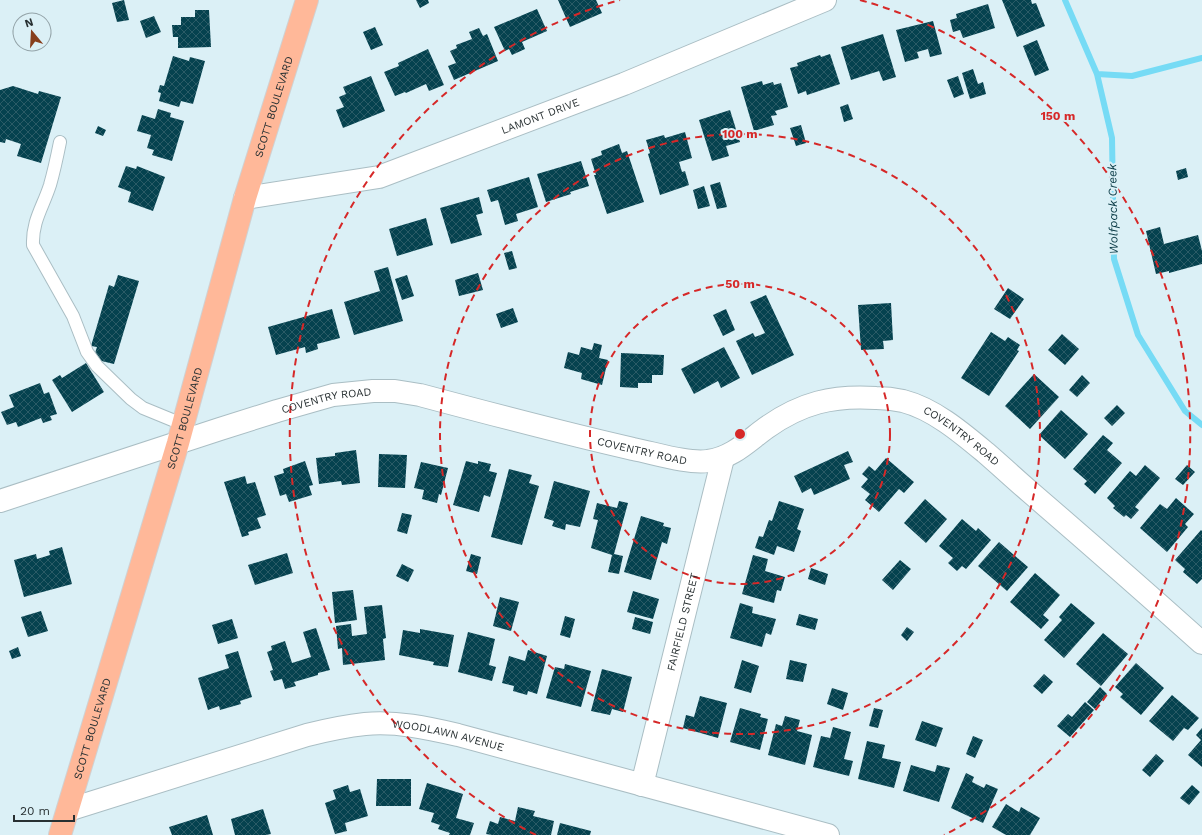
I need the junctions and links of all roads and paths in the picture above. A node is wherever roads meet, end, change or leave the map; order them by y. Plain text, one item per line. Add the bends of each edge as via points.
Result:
1 (307, 0) edge
2 (825, 0) edge
3 (60, 142) dead end
4 (245, 198) junction
5 (180, 433) junction
6 (723, 458) junction
7 (0, 501) edge
8 (1202, 643) edge
9 (642, 785) junction
10 (68, 810) junction
11 (60, 835) edge
12 (828, 835) edge

1 - 4 highway, SCOTT BOULEVARD
2 - 4 street, LAMONT DRIVE via 624,84 379,177
3 - 5 lane via 50,186 34,224 33,245 73,316 87,352 97,366 131,400
4 - 5 highway, SCOTT BOULEVARD
5 - 6 street, COVENTRY ROAD via 333,396 395,391 672,457 707,462
5 - 7 street, COVENTRY ROAD
5 - 10 highway, SCOTT BOULEVARD
6 - 8 street, COVENTRY ROAD via 792,412 812,404 850,397 904,401 958,429
6 - 9 street, FAIRFIELD STREET
9 - 10 street, WOODLAWN AVENUE via 422,727 367,724 307,735
9 - 12 street, WOODLAWN AVENUE
10 - 11 highway, SCOTT BOULEVARD

